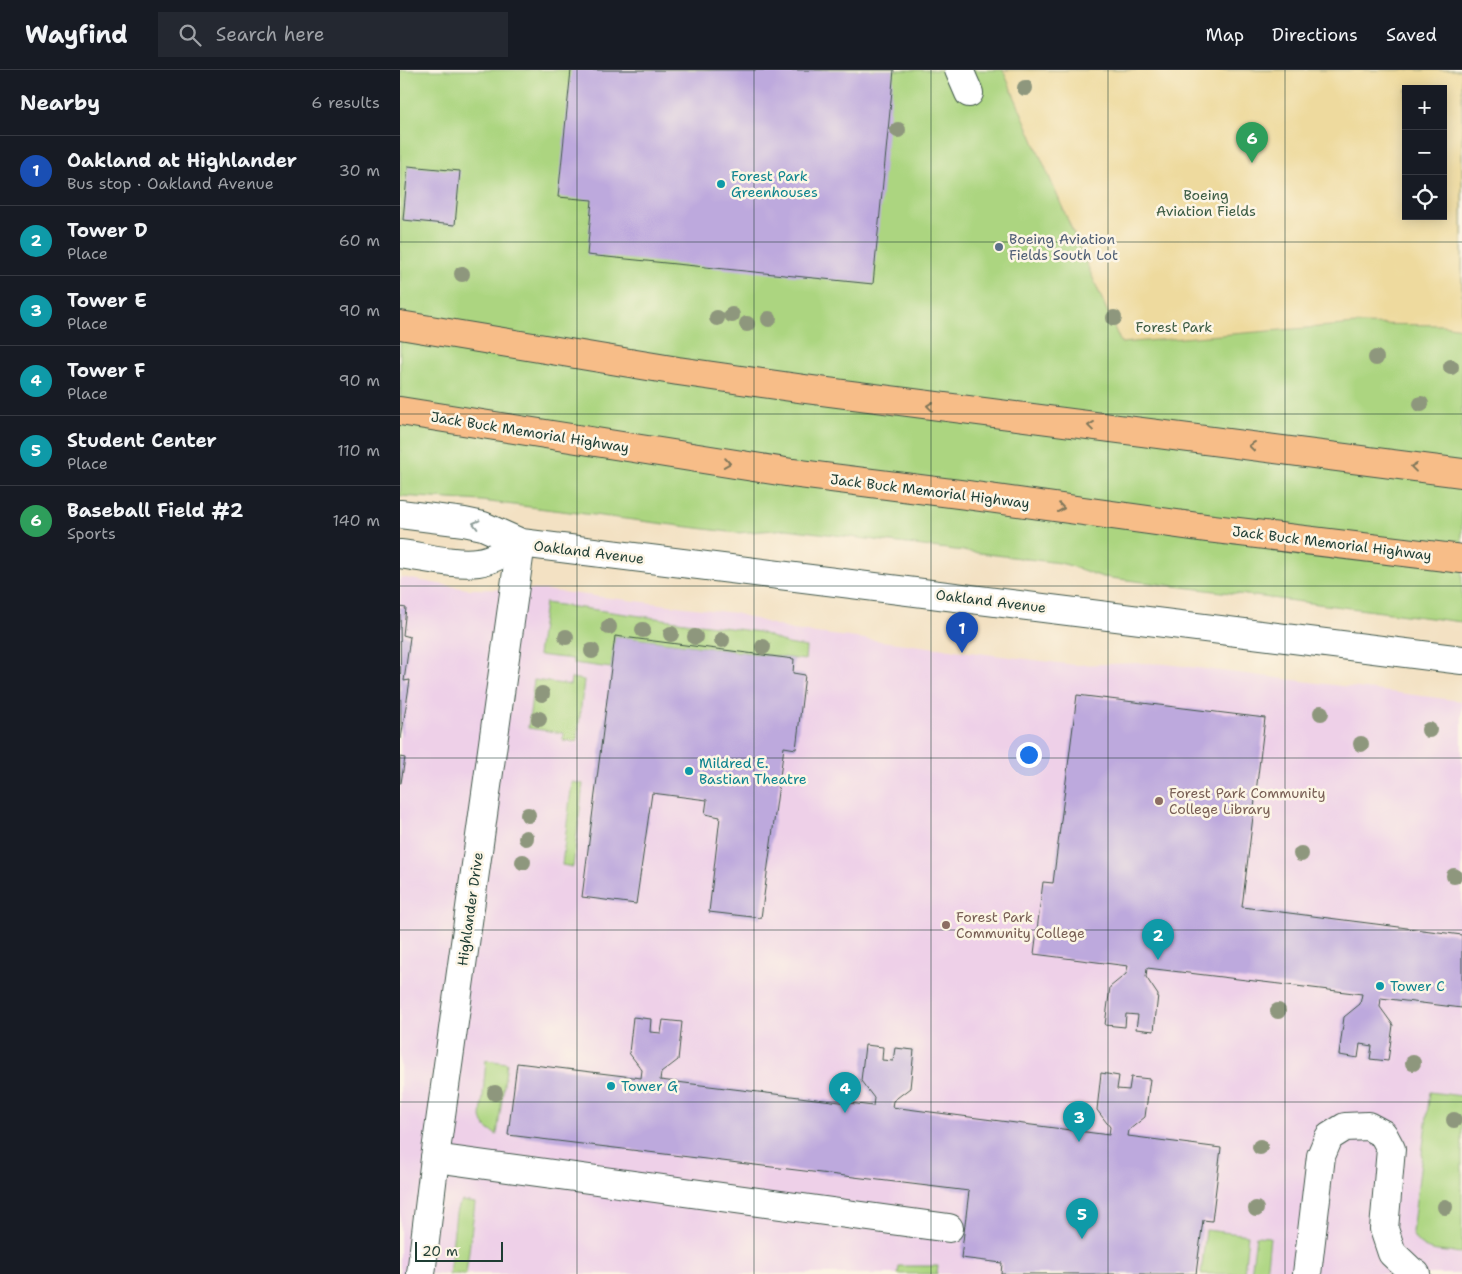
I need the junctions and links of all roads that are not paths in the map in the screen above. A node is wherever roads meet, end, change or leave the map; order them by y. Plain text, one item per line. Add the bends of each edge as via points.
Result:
1 (400, 325) edge
2 (400, 410) edge
3 (1462, 473) edge
4 (400, 514) edge
5 (521, 543) junction
6 (400, 554) edge
7 (1462, 559) edge
8 (1462, 660) edge
9 (434, 1158) junction
10 (949, 1228) dead end
11 (420, 1274) edge
12 (1307, 1274) edge
13 (1416, 1274) edge

3 -> 1 highway via 832,393
2 -> 7 highway, Jack Buck Memorial Highway via 792,474
5 -> 4 street, Oakland Avenue via 483,526
5 - 6 street, Oakland Avenue via 478,562
5 - 8 street, Oakland Avenue
5 - 9 street, Highlander Drive
9 - 10 street
9 - 11 street, Highlander Drive
12 - 13 street via 1321,1156 1329,1137 1346,1127 1368,1126 1383,1134 1391,1149 1384,1229 1392,1252

